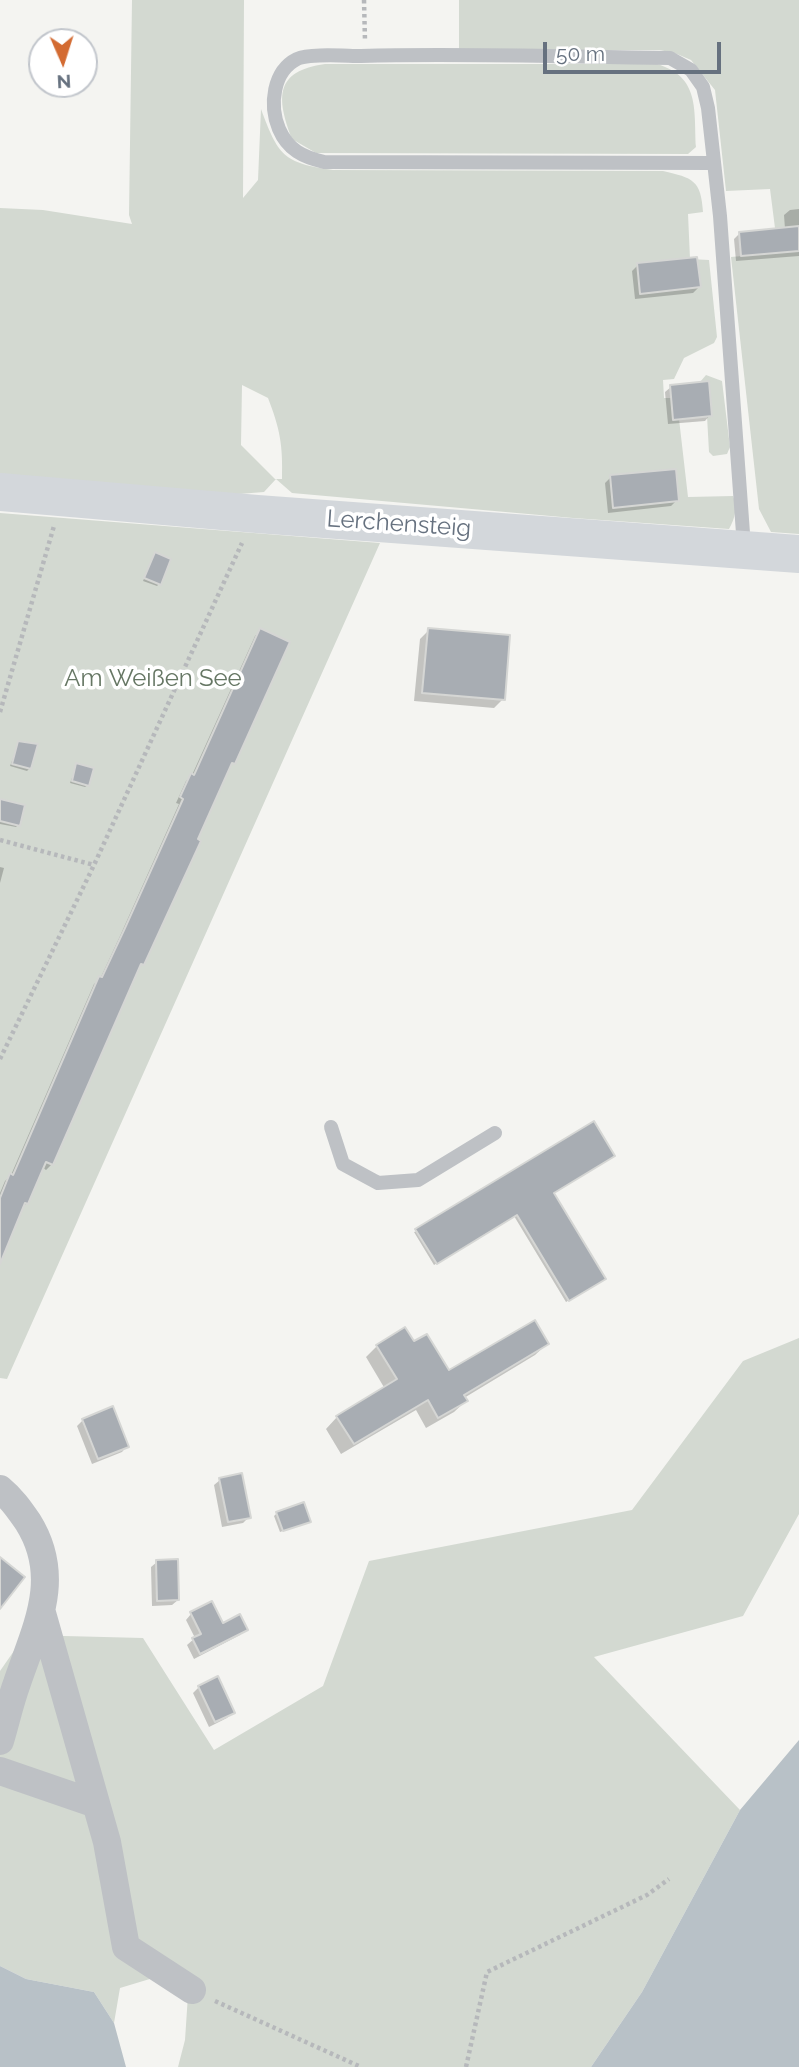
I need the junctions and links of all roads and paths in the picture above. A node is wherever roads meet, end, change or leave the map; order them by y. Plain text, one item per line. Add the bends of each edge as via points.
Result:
1 (364, 0) edge
2 (365, 56) junction
3 (714, 163) junction
4 (0, 492) edge
5 (247, 513) junction
6 (54, 526) dead end
7 (744, 550) junction
8 (799, 554) edge
9 (0, 712) edge
10 (0, 840) edge
11 (94, 865) junction
12 (0, 1059) edge
13 (331, 1127) dead end
14 (495, 1133) dead end
15 (0, 1489) edge
16 (42, 1613) junction
17 (0, 1741) edge
18 (0, 1771) edge
19 (96, 1804) junction
20 (669, 1879) dead end
21 (192, 1990) joint
22 (361, 2067) edge
23 (466, 2067) edge

1 - 2 path
2 - 3 lane via 670,58 691,70 703,87
2 - 3 lane via 300,57 283,68 274,109 279,130 303,156 324,162
3 - 7 lane
4 - 5 street, Lerchensteig
5 - 7 street, Lerchensteig
5 - 11 path via 244,539
6 - 9 path
7 - 8 street, Lerchensteig
10 - 11 path
11 - 12 path
13 - 14 lane via 343,1164 378,1183 418,1180
15 - 16 street via 13,1500 39,1540 45,1568
16 - 17 street
16 - 19 street
18 - 19 street
19 - 21 street via 125,1947
20 - 23 path via 647,1895 487,1972
21 - 22 path

